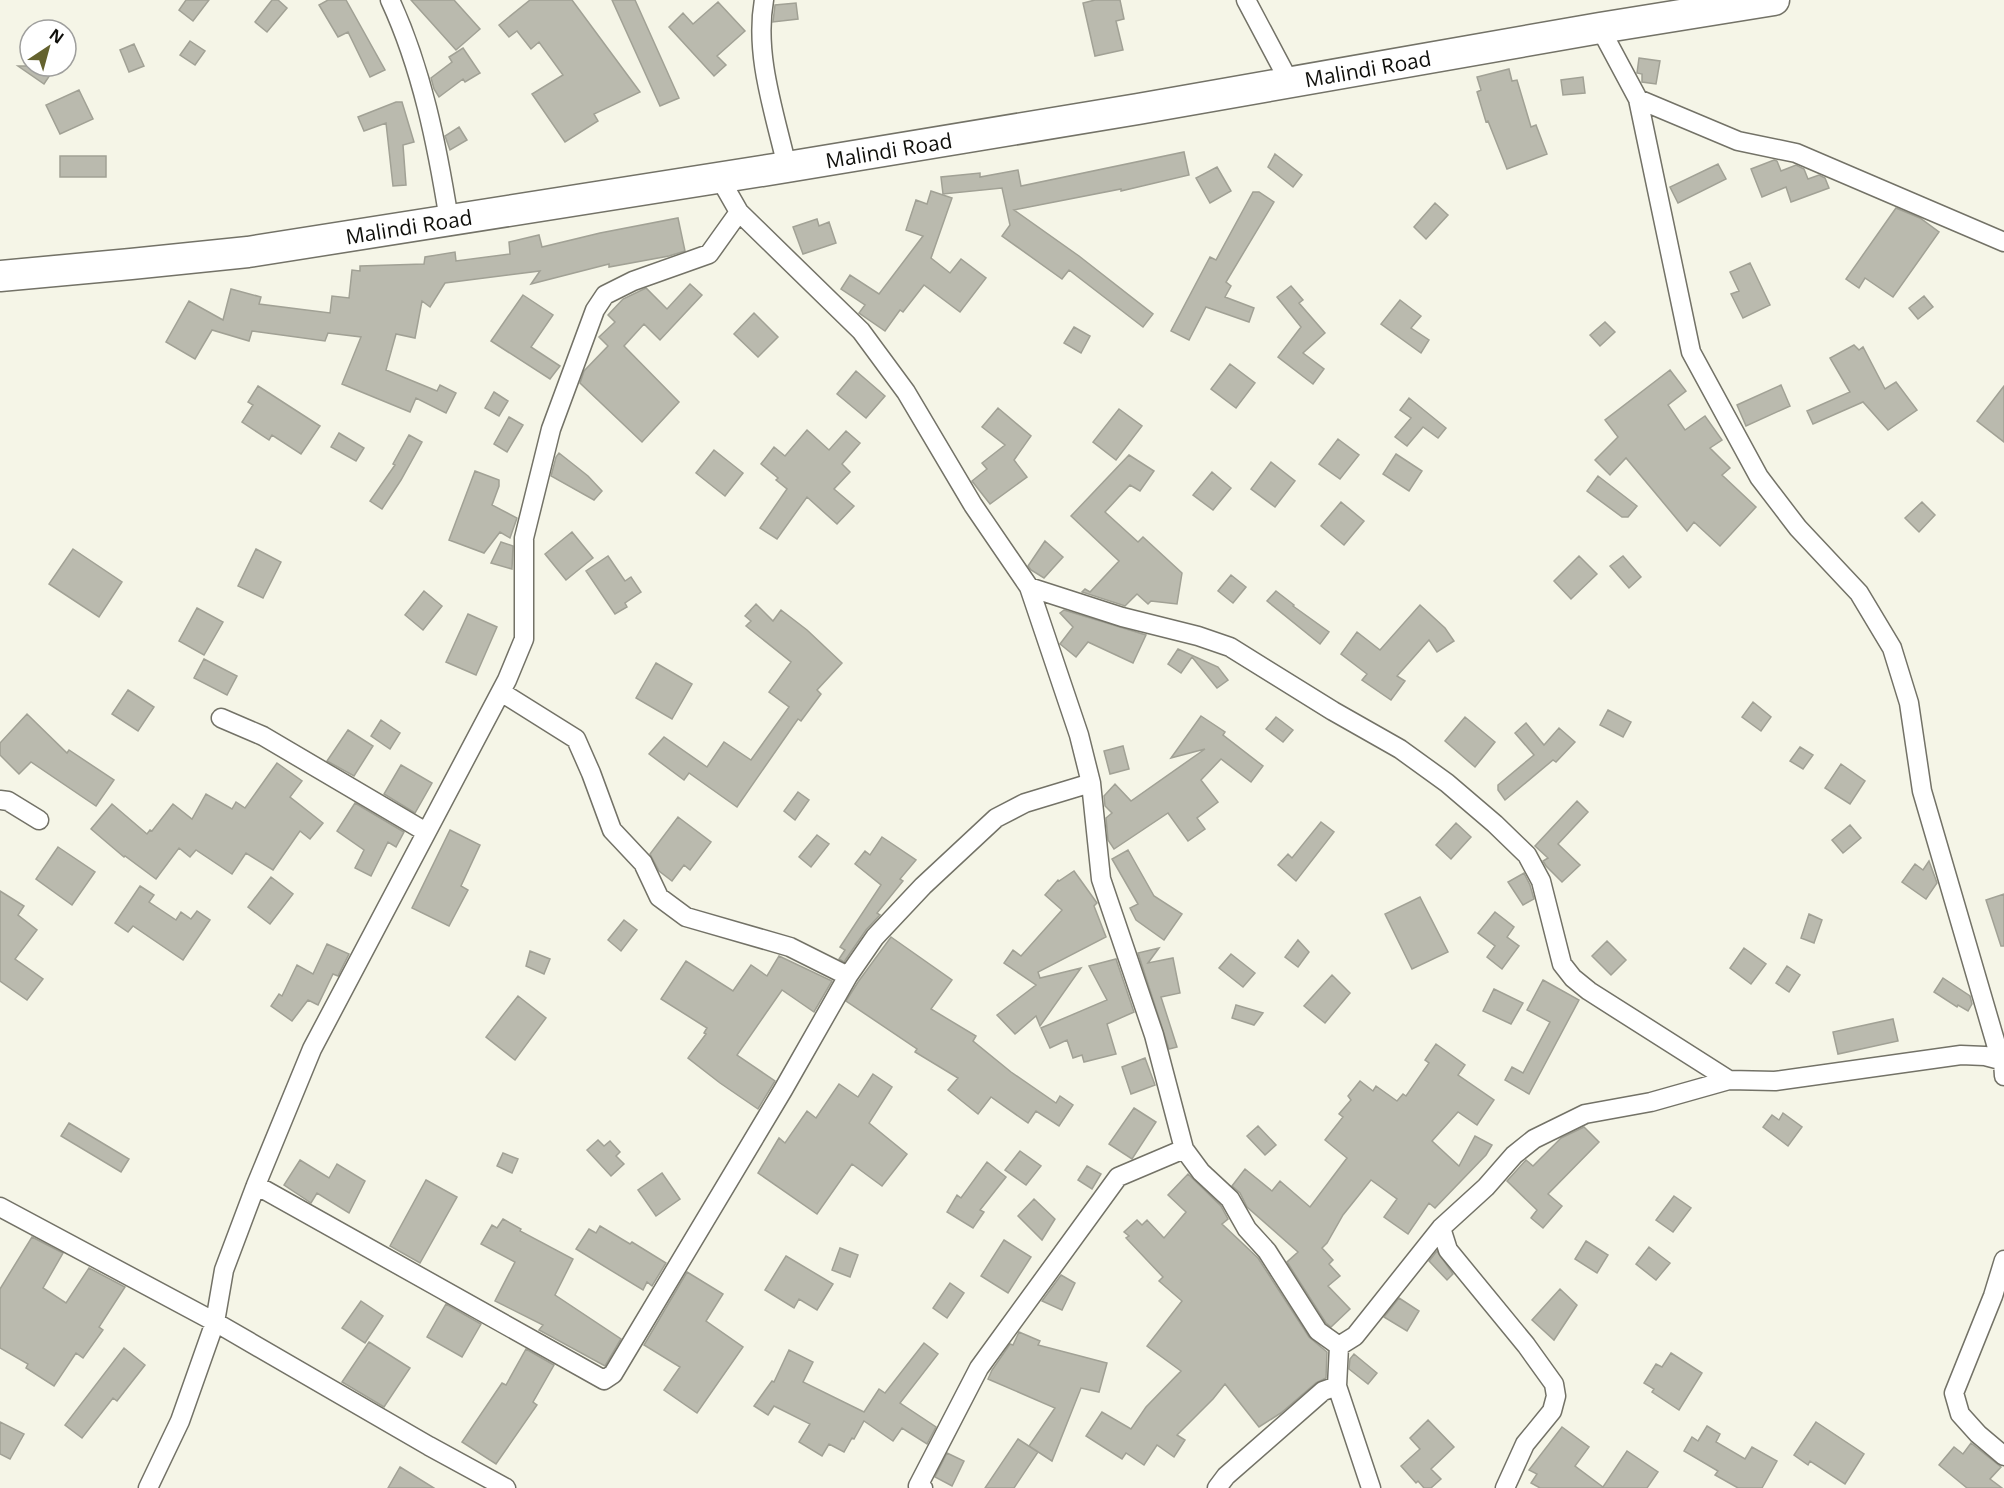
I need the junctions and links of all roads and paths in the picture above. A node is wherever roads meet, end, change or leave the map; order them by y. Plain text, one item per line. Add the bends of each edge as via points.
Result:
1 (390, 0) edge
2 (764, 0) edge
3 (1246, 0) edge
4 (1774, 0) edge
5 (1600, 28) junction
6 (1290, 83) junction
7 (1638, 99) junction
8 (787, 167) junction
9 (719, 177) junction
10 (739, 213) junction
11 (449, 220) junction
12 (2004, 242) edge
13 (0, 276) edge
14 (1029, 587) junction
15 (501, 692) junction
16 (221, 718) dead end
17 (1091, 783) junction
18 (0, 801) edge
19 (39, 820) dead end
20 (426, 832) junction
21 (848, 976) junction
22 (2004, 1066) edge
23 (1729, 1080) junction
24 (1184, 1149) junction
25 (256, 1185) junction
26 (0, 1207) edge
27 (1441, 1228) junction
28 (2004, 1260) edge
29 (215, 1322) junction
30 (1339, 1346) junction
31 (1337, 1386) junction
32 (2004, 1456) edge
33 (148, 1488) edge
34 (506, 1488) edge
35 (923, 1488) edge
36 (1217, 1488) edge
37 (1371, 1488) edge
38 (1505, 1488) edge

1 - 11 street via 420,82
2 - 8 street via 761,39
3 - 6 street
4 - 5 highway, Malindi Road
5 - 6 highway, Malindi Road
5 - 7 street
6 - 8 highway, Malindi Road
7 - 12 street via 1738,141 1796,153
7 - 22 street via 1691,351 1759,477 1798,528 1859,593 1892,648 1909,703 1922,791
8 - 9 highway, Malindi Road
9 - 10 street
9 - 11 highway, Malindi Road
10 - 14 street via 861,331 906,392 973,505
10 - 15 street via 709,254 604,295 595,310 551,429 524,538 524,639
11 - 13 highway, Malindi Road via 248,252
14 - 17 street via 1079,735
14 - 23 street via 1230,647 1400,749 1447,783 1527,855 1541,881 1562,964 1573,978
15 - 20 street
15 - 21 street via 576,739 612,830 643,863 659,897 686,916 790,947
16 - 20 street via 263,736
17 - 21 street via 1024,803 996,818 923,886 883,929
17 - 24 street via 1101,879 1154,1035
18 - 19 street via 8,801
20 - 25 street via 312,1049
21 - 25 street via 613,1374 604,1380
22 - 23 street via 1986,1056 1961,1055 1775,1080
23 - 27 street via 1651,1102 1585,1113 1534,1139
24 - 30 street via 1201,1172 1230,1199 1318,1331
24 - 35 street via 1118,1177 979,1368 918,1486
25 - 29 street via 224,1270
26 - 29 street
27 - 30 street via 1355,1336
27 - 38 street via 1448,1250 1554,1384 1552,1411 1525,1444
28 - 32 street via 1954,1393 1960,1414
29 - 33 street via 180,1421
29 - 34 street
30 - 31 street
31 - 36 street via 1323,1391
31 - 37 street

